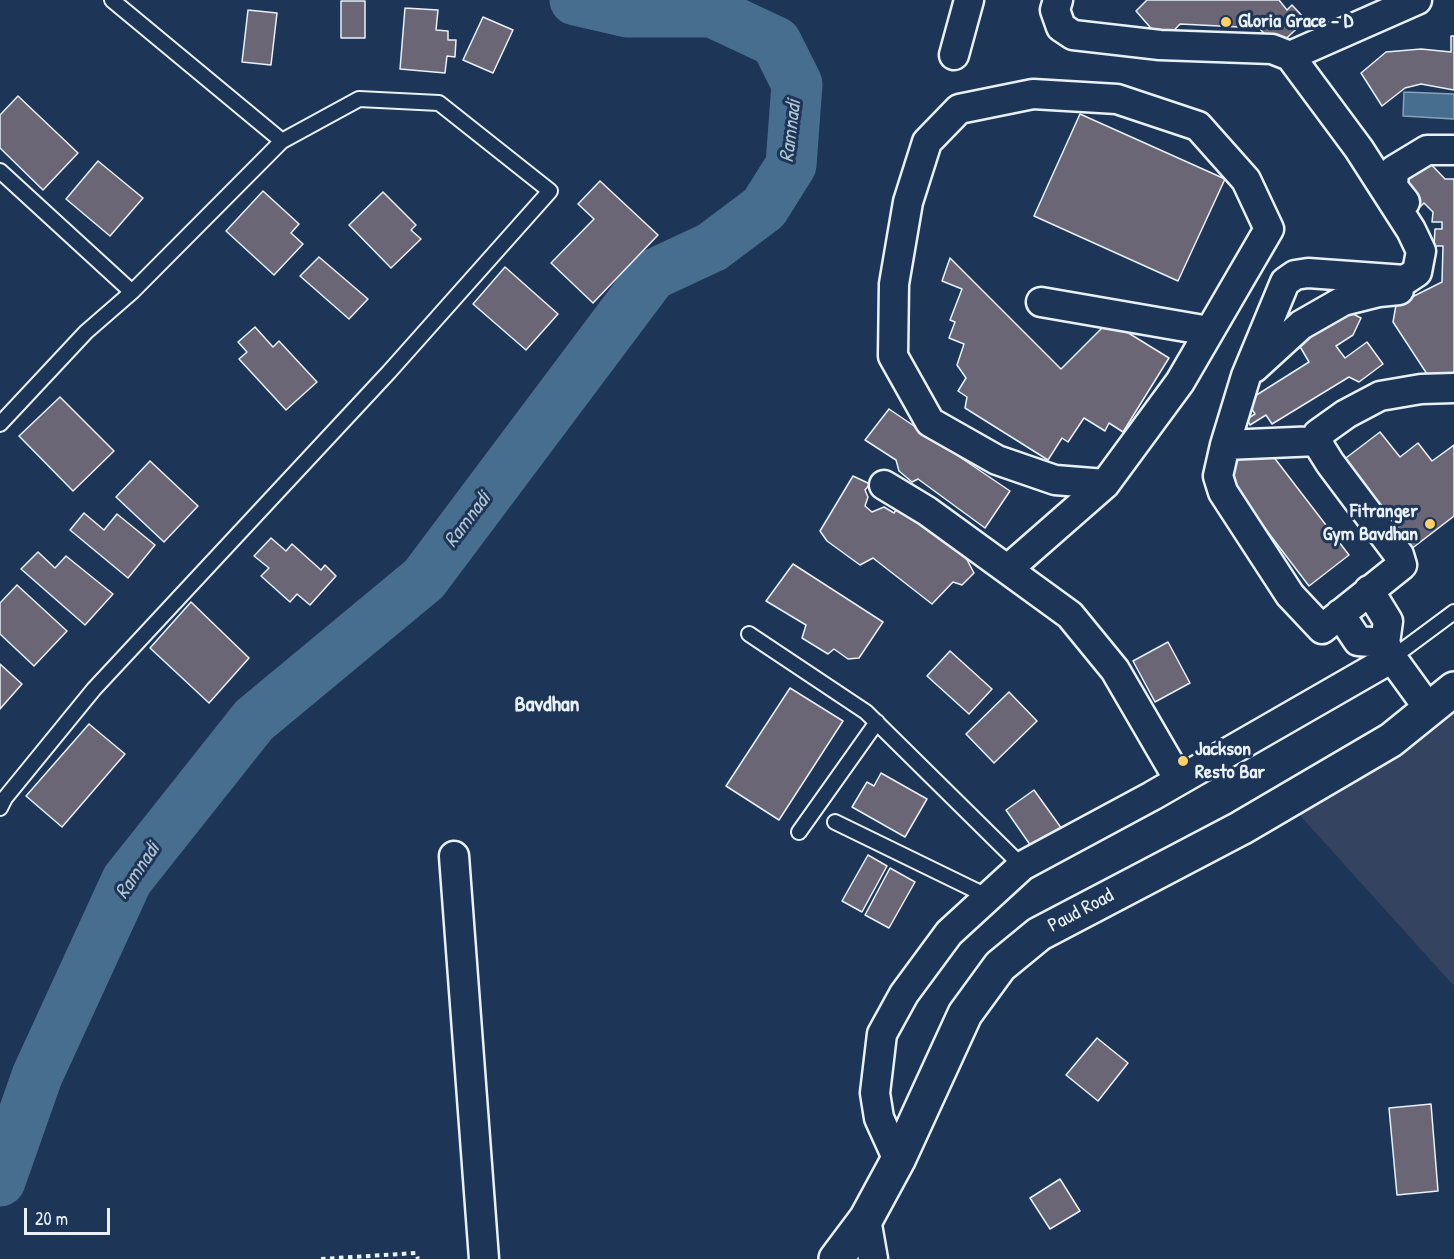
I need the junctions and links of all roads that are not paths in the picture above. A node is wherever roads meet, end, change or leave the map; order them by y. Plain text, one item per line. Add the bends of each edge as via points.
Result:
1 (112, 0) edge
2 (969, 0) edge
3 (1058, 0) edge
4 (1417, 0) edge
5 (954, 55) dead end
6 (1290, 56) junction
7 (282, 141) junction
8 (1454, 150) edge
9 (0, 171) edge
10 (132, 292) junction
11 (1041, 302) dead end
12 (1209, 331) junction
13 (1246, 376) junction
14 (1454, 388) edge
15 (1421, 389) junction
16 (1454, 406) edge
17 (0, 424) edge
18 (1318, 441) junction
19 (1225, 445) junction
20 (1106, 484) junction
21 (884, 485) dead end
22 (1008, 569) junction
23 (1369, 590) junction
24 (1454, 612) edge
25 (1340, 614) junction
26 (749, 634) dead end
27 (1389, 650) junction
28 (1454, 689) edge
29 (1429, 709) junction
30 (877, 722) junction
31 (1179, 780) junction
32 (0, 808) edge
33 (835, 822) dead end
34 (799, 832) dead end
35 (454, 856) dead end
36 (1022, 867) junction
37 (989, 897) junction
38 (898, 1160) junction
39 (866, 1219) junction
40 (484, 1259) edge
41 (836, 1259) edge
42 (873, 1259) edge

1 - 7 lane
2 - 5 street
3 - 6 street via 1055,10 1060,27 1073,35 1160,45 1272,49
4 - 6 street
6 - 13 street via 1365,158 1412,230 1421,251 1417,272 1405,280 1308,273 1285,282
7 - 10 lane
7 - 32 lane via 358,99 439,103 550,190 389,372 94,689
8 - 13 street via 1427,150 1394,170 1393,187 1423,228 1431,255 1426,280 1411,290 1379,292 1343,301 1301,325
9 - 10 lane
10 - 17 lane via 86,332
11 - 12 street
12 - 20 street via 1180,382
12 - 20 street via 1269,229 1246,180 1198,126 1117,99 1033,94 959,109 927,141 908,202 894,284 893,356 930,422 997,460 1055,480
13 - 19 street
14 - 15 street
15 - 16 street
15 - 18 street via 1380,396 1321,430
18 - 19 street
18 - 23 street via 1399,555 1402,565
19 - 25 street via 1218,476 1223,492 1290,595 1322,629
20 - 22 street
21 - 22 street
22 - 31 street via 1070,615 1115,670
23 - 25 street
23 - 27 street via 1388,621
24 - 27 lane
25 - 27 street via 1358,641
26 - 30 lane
27 - 29 street
27 - 31 street
28 - 29 main road, Paud Road
29 - 38 main road, Paud Road via 1391,740 1241,828 1039,934 1000,966 965,1014
30 - 34 lane
30 - 36 lane
31 - 36 street
33 - 37 lane
35 - 40 street
36 - 37 street
37 - 38 street via 949,933 904,994 882,1034 875,1093 879,1118
38 - 39 main road, Paud Road
39 - 41 main road, Paud Road
39 - 42 street

